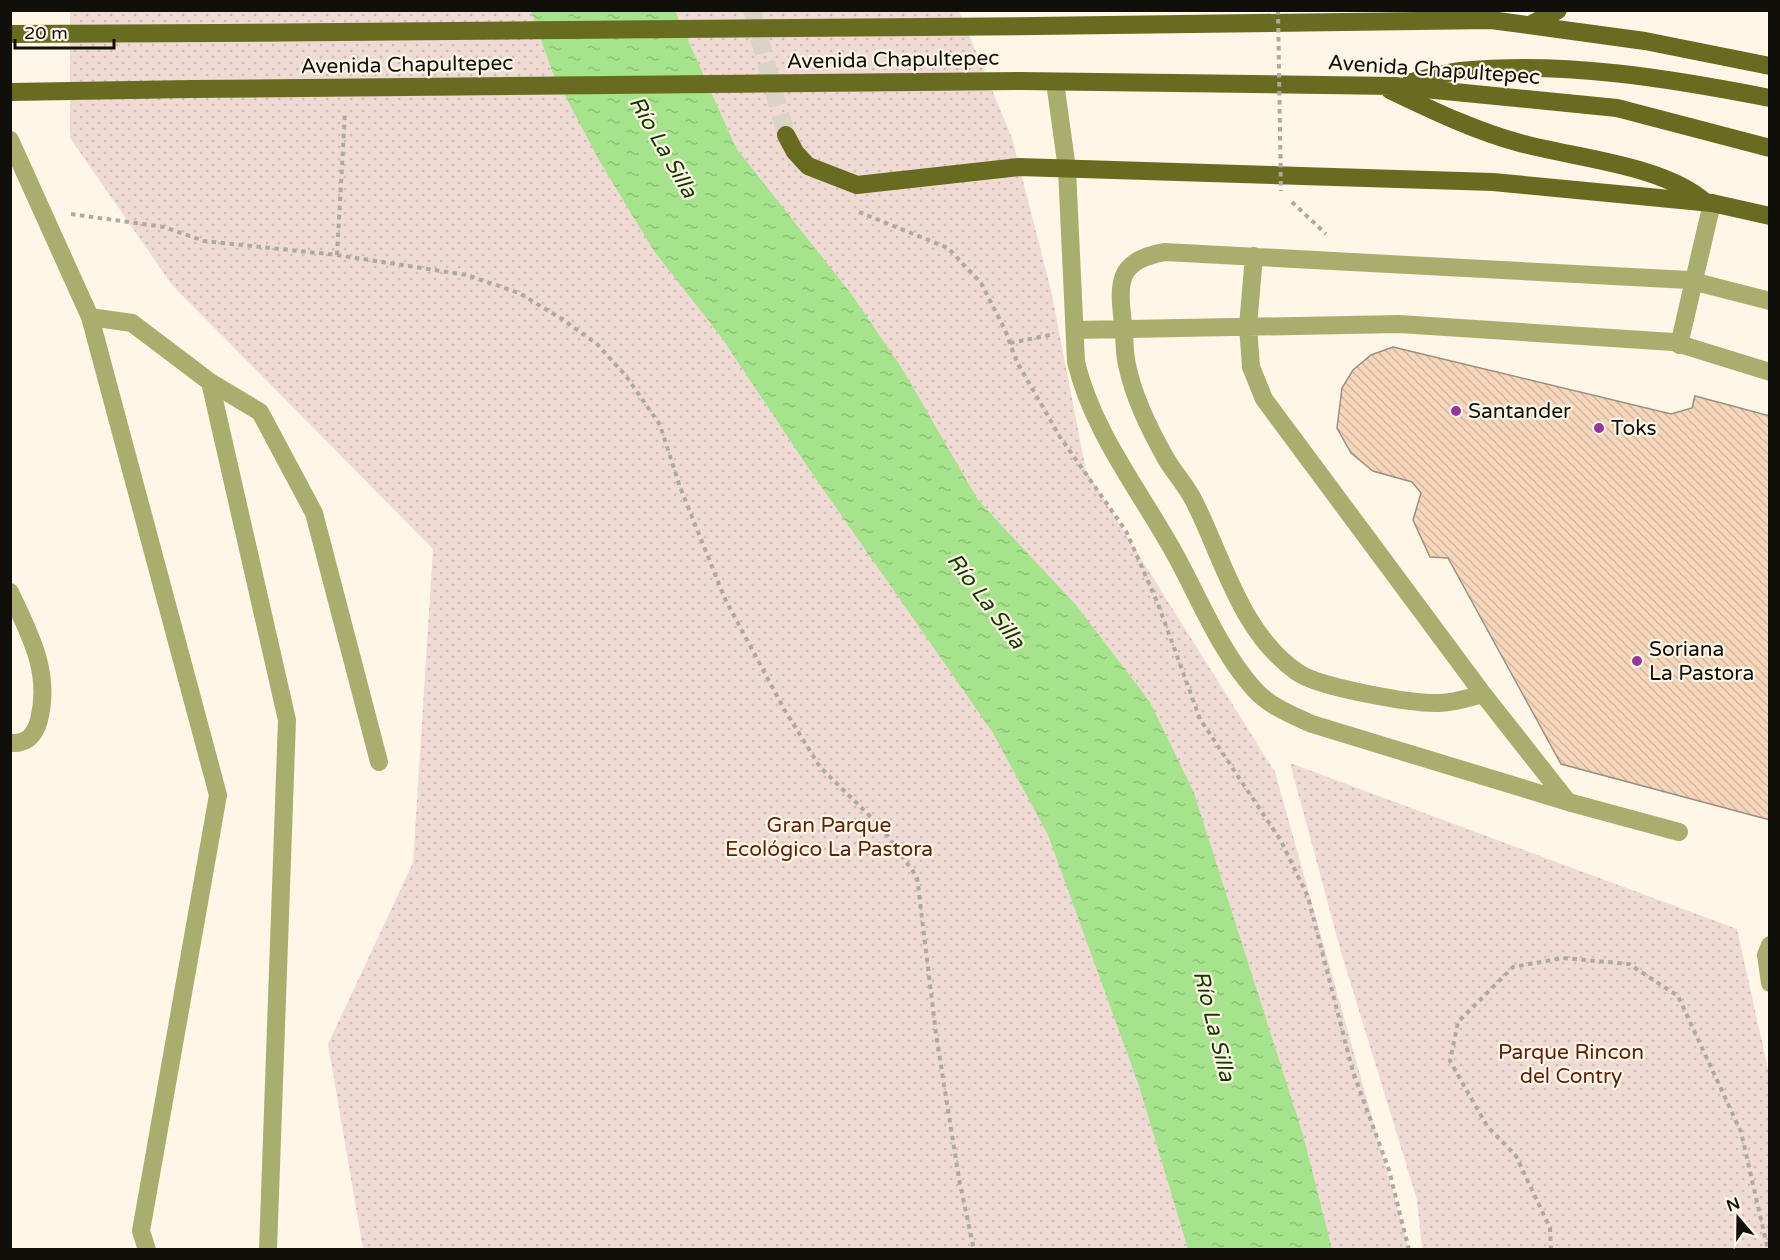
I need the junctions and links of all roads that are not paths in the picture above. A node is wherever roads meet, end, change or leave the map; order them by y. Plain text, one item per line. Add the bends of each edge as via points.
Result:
1 (1473, 10) edge
2 (1558, 10) edge
3 (1491, 20) junction
4 (1530, 25) junction
5 (10, 34) edge
6 (1770, 66) edge
7 (1055, 82) junction
8 (1387, 85) junction
9 (10, 92) edge
10 (1770, 98) edge
11 (786, 135) tunnel mouth
12 (10, 140) edge
13 (1770, 148) edge
14 (1067, 169) junction
15 (1709, 203) junction
16 (1770, 216) edge
17 (1254, 256) junction
18 (1695, 282) junction
19 (1770, 301) edge
20 (90, 316) junction
21 (1248, 326) junction
22 (1076, 330) junction
23 (1124, 330) junction
24 (1679, 345) junction
25 (1770, 372) edge
26 (210, 382) junction
27 (10, 592) edge
28 (1483, 694) junction
29 (19, 741) edge
30 (379, 762) dead end
31 (1568, 802) junction
32 (1679, 832) dead end
33 (1770, 945) edge
34 (1770, 983) edge
35 (147, 1250) edge
36 (267, 1250) edge

1 - 3 main road
2 - 4 main road
3 - 4 main road, Avenida Chapultepec
3 - 5 main road, Avenida Chapultepec, bridge
4 - 6 main road, Avenida Chapultepec via 1645,41
7 - 8 main road, Avenida Chapultepec
7 - 9 main road, Avenida Chapultepec, bridge
7 - 14 street
8 - 10 main road via 1458,71 1580,70 1676,80
8 - 13 main road, Avenida Chapultepec via 1617,108
8 - 15 main road via 1454,120 1518,142 1680,184
11 - 14 main road via 808,166 856,184 1019,167
12 - 20 street
14 - 15 main road via 1493,182
14 - 22 street
15 - 16 main road
15 - 18 street
17 - 18 street
17 - 21 street
17 - 23 street via 1165,252 1141,257 1130,264 1123,276 1119,295
18 - 19 street
18 - 24 street
20 - 26 street via 132,323
20 - 35 street via 218,795 141,1231
21 - 23 street
21 - 24 street via 1399,324
21 - 28 street via 1251,367 1264,399
22 - 23 street
22 - 31 street via 1076,362 1083,392 1098,425 1175,554 1225,648 1256,692 1312,724
23 - 28 street via 1126,363 1142,412 1166,459 1191,494 1247,617 1271,648 1298,673 1326,684 1438,703
24 - 25 street
26 - 30 street via 260,412 314,513
26 - 36 street via 286,720
27 - 29 street via 41,663 44,683 36,730
28 - 31 street
31 - 32 street
33 - 34 street via 1766,955

